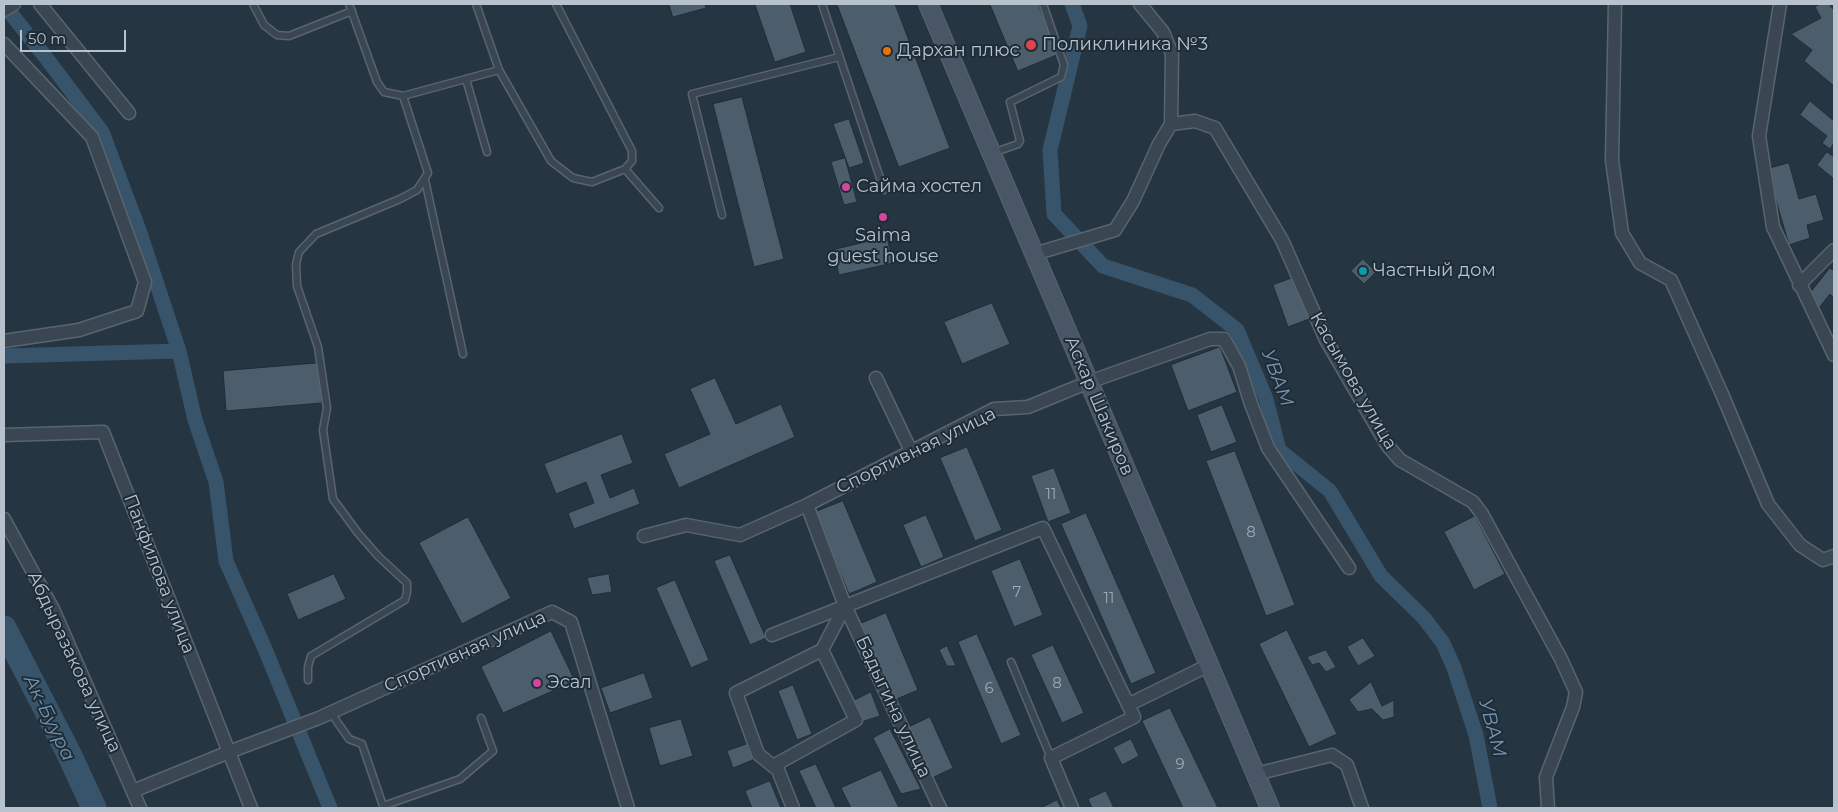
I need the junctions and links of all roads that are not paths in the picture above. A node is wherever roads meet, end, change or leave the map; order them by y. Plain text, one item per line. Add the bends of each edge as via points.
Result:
1 (14, 4) edge
2 (40, 4) edge
3 (253, 4) edge
4 (349, 4) edge
5 (476, 4) edge
6 (556, 4) edge
7 (822, 4) edge
8 (928, 4) edge
9 (1043, 4) edge
10 (1140, 4) edge
11 (1616, 4) edge
12 (1780, 4) edge
13 (4, 10) edge
14 (352, 11) junction
15 (4, 44) edge
16 (839, 57) junction
17 (498, 70) junction
18 (466, 79) junction
19 (403, 96) junction
20 (129, 114) dead end
21 (1171, 124) junction
22 (487, 152) dead end
23 (992, 154) junction
24 (625, 169) junction
25 (425, 180) junction
26 (884, 190) dead end
27 (659, 208) dead end
28 (722, 215) dead end
29 (1834, 250) edge
30 (1034, 254) junction
31 (1799, 285) junction
32 (4, 341) edge
33 (463, 354) dead end
34 (1834, 355) edge
35 (876, 378) dead end
36 (1089, 382) junction
37 (4, 435) edge
38 (911, 450) junction
39 (808, 504) junction
40 (4, 519) edge
41 (644, 536) dead end
42 (1834, 556) edge
43 (1349, 568) dead end
44 (845, 606) junction
45 (772, 635) dead end
46 (822, 650) junction
47 (1011, 662) dead end
48 (1209, 665) junction
49 (308, 680) dead end
50 (1128, 705) junction
51 (325, 716) junction
52 (481, 718) dead end
53 (229, 752) junction
54 (1051, 758) junction
55 (773, 766) junction
56 (1256, 774) junction
57 (133, 791) junction
58 (140, 808) edge
59 (250, 808) edge
60 (628, 808) edge
61 (793, 808) edge
62 (940, 808) edge
63 (1072, 808) edge
64 (1270, 808) edge
65 (1362, 808) edge
66 (1548, 808) edge

1 - 13 street
2 - 20 street
3 - 14 lane via 264,25 277,34 289,36
4 - 14 lane
5 - 17 lane
6 - 24 lane via 632,151 632,161
7 - 16 lane
8 - 23 main road, Аскар Шакиров
9 - 23 lane via 1064,65 1063,72 1061,77 1010,102 1020,141
10 - 21 street via 1163,32 1172,54
11 - 42 street via 1612,160 1622,233 1640,263 1671,280 1768,504 1800,545 1823,560
12 - 31 street via 1759,136 1773,227
14 - 19 lane via 377,82 384,92
15 - 32 street via 92,137 145,282 137,311 79,330
16 - 26 lane
16 - 28 lane via 692,94
17 - 18 lane
17 - 24 lane via 552,161 573,178 592,182
18 - 19 lane
18 - 22 lane
19 - 25 lane via 428,173
21 - 30 street via 1115,230
21 - 66 street, Касымова улица via 1195,121 1215,128 1282,240 1326,340 1387,445 1400,460 1473,502 1482,514 1576,692 1546,777
23 - 30 main road, Аскар Шакиров
24 - 27 lane
25 - 33 lane
25 - 49 lane via 417,190 400,199 316,234 299,252 297,286 318,347 327,408 323,430 333,499 378,556 407,584 405,600 311,656
29 - 31 street
30 - 36 main road, Аскар Шакиров
31 - 34 street
35 - 38 street
36 - 38 street, Спортивная улица via 1028,407 994,409
36 - 43 street, Спортивная улица via 1210,339 1224,339 1239,366 1268,448
36 - 48 main road, Аскар Шакиров
37 - 53 street, Панфилова улица via 103,432
38 - 39 street, Спортивная улица
39 - 41 street, Спортивная улица via 740,535 686,525
39 - 44 street, Бадыгина улица
40 - 57 street, Абдыразакова улица via 53,609
44 - 45 street
44 - 46 street
44 - 50 street via 1042,528
44 - 62 street, Бадыгина улица
46 - 55 street via 856,720
46 - 55 street via 736,693 758,754
47 - 54 lane
48 - 50 street
48 - 56 main road, Аскар Шакиров
50 - 54 street via 1134,717
51 - 52 lane via 349,739 362,744 383,806 460,779 493,751
51 - 53 street
51 - 60 street, Спортивная улица via 552,612 571,622
53 - 57 street
53 - 59 street, Панфилова улица
54 - 63 street
55 - 61 street via 778,770
56 - 64 main road, Аскар Шакиров
56 - 65 street via 1332,755 1347,765
57 - 58 street, Абдыразакова улица

